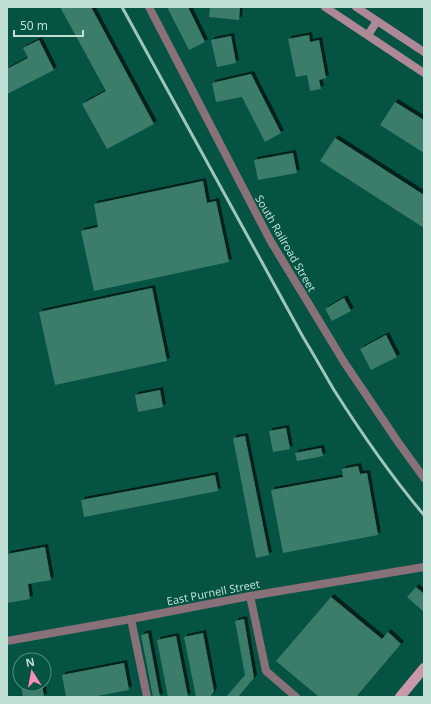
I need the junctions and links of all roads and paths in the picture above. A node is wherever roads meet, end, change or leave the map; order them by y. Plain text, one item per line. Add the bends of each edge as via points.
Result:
1 (149, 7) edge
2 (325, 7) edge
3 (356, 7) edge
4 (377, 21) junction
5 (368, 35) junction
6 (424, 52) edge
7 (424, 73) edge
8 (424, 478) edge
9 (424, 567) edge
10 (250, 596) junction
11 (131, 619) junction
12 (7, 641) edge
13 (424, 668) edge
14 (147, 697) edge
15 (296, 697) edge
16 (400, 697) edge

1 - 8 street, South Railroad Street via 270,240 344,362
2 - 5 main road
3 - 4 main road
4 - 5 main road
4 - 6 main road
5 - 7 main road
9 - 10 street, East Purnell Street
10 - 11 street, East Purnell Street
10 - 15 street via 266,671
11 - 12 street, East Purnell Street
11 - 14 street
13 - 16 main road

